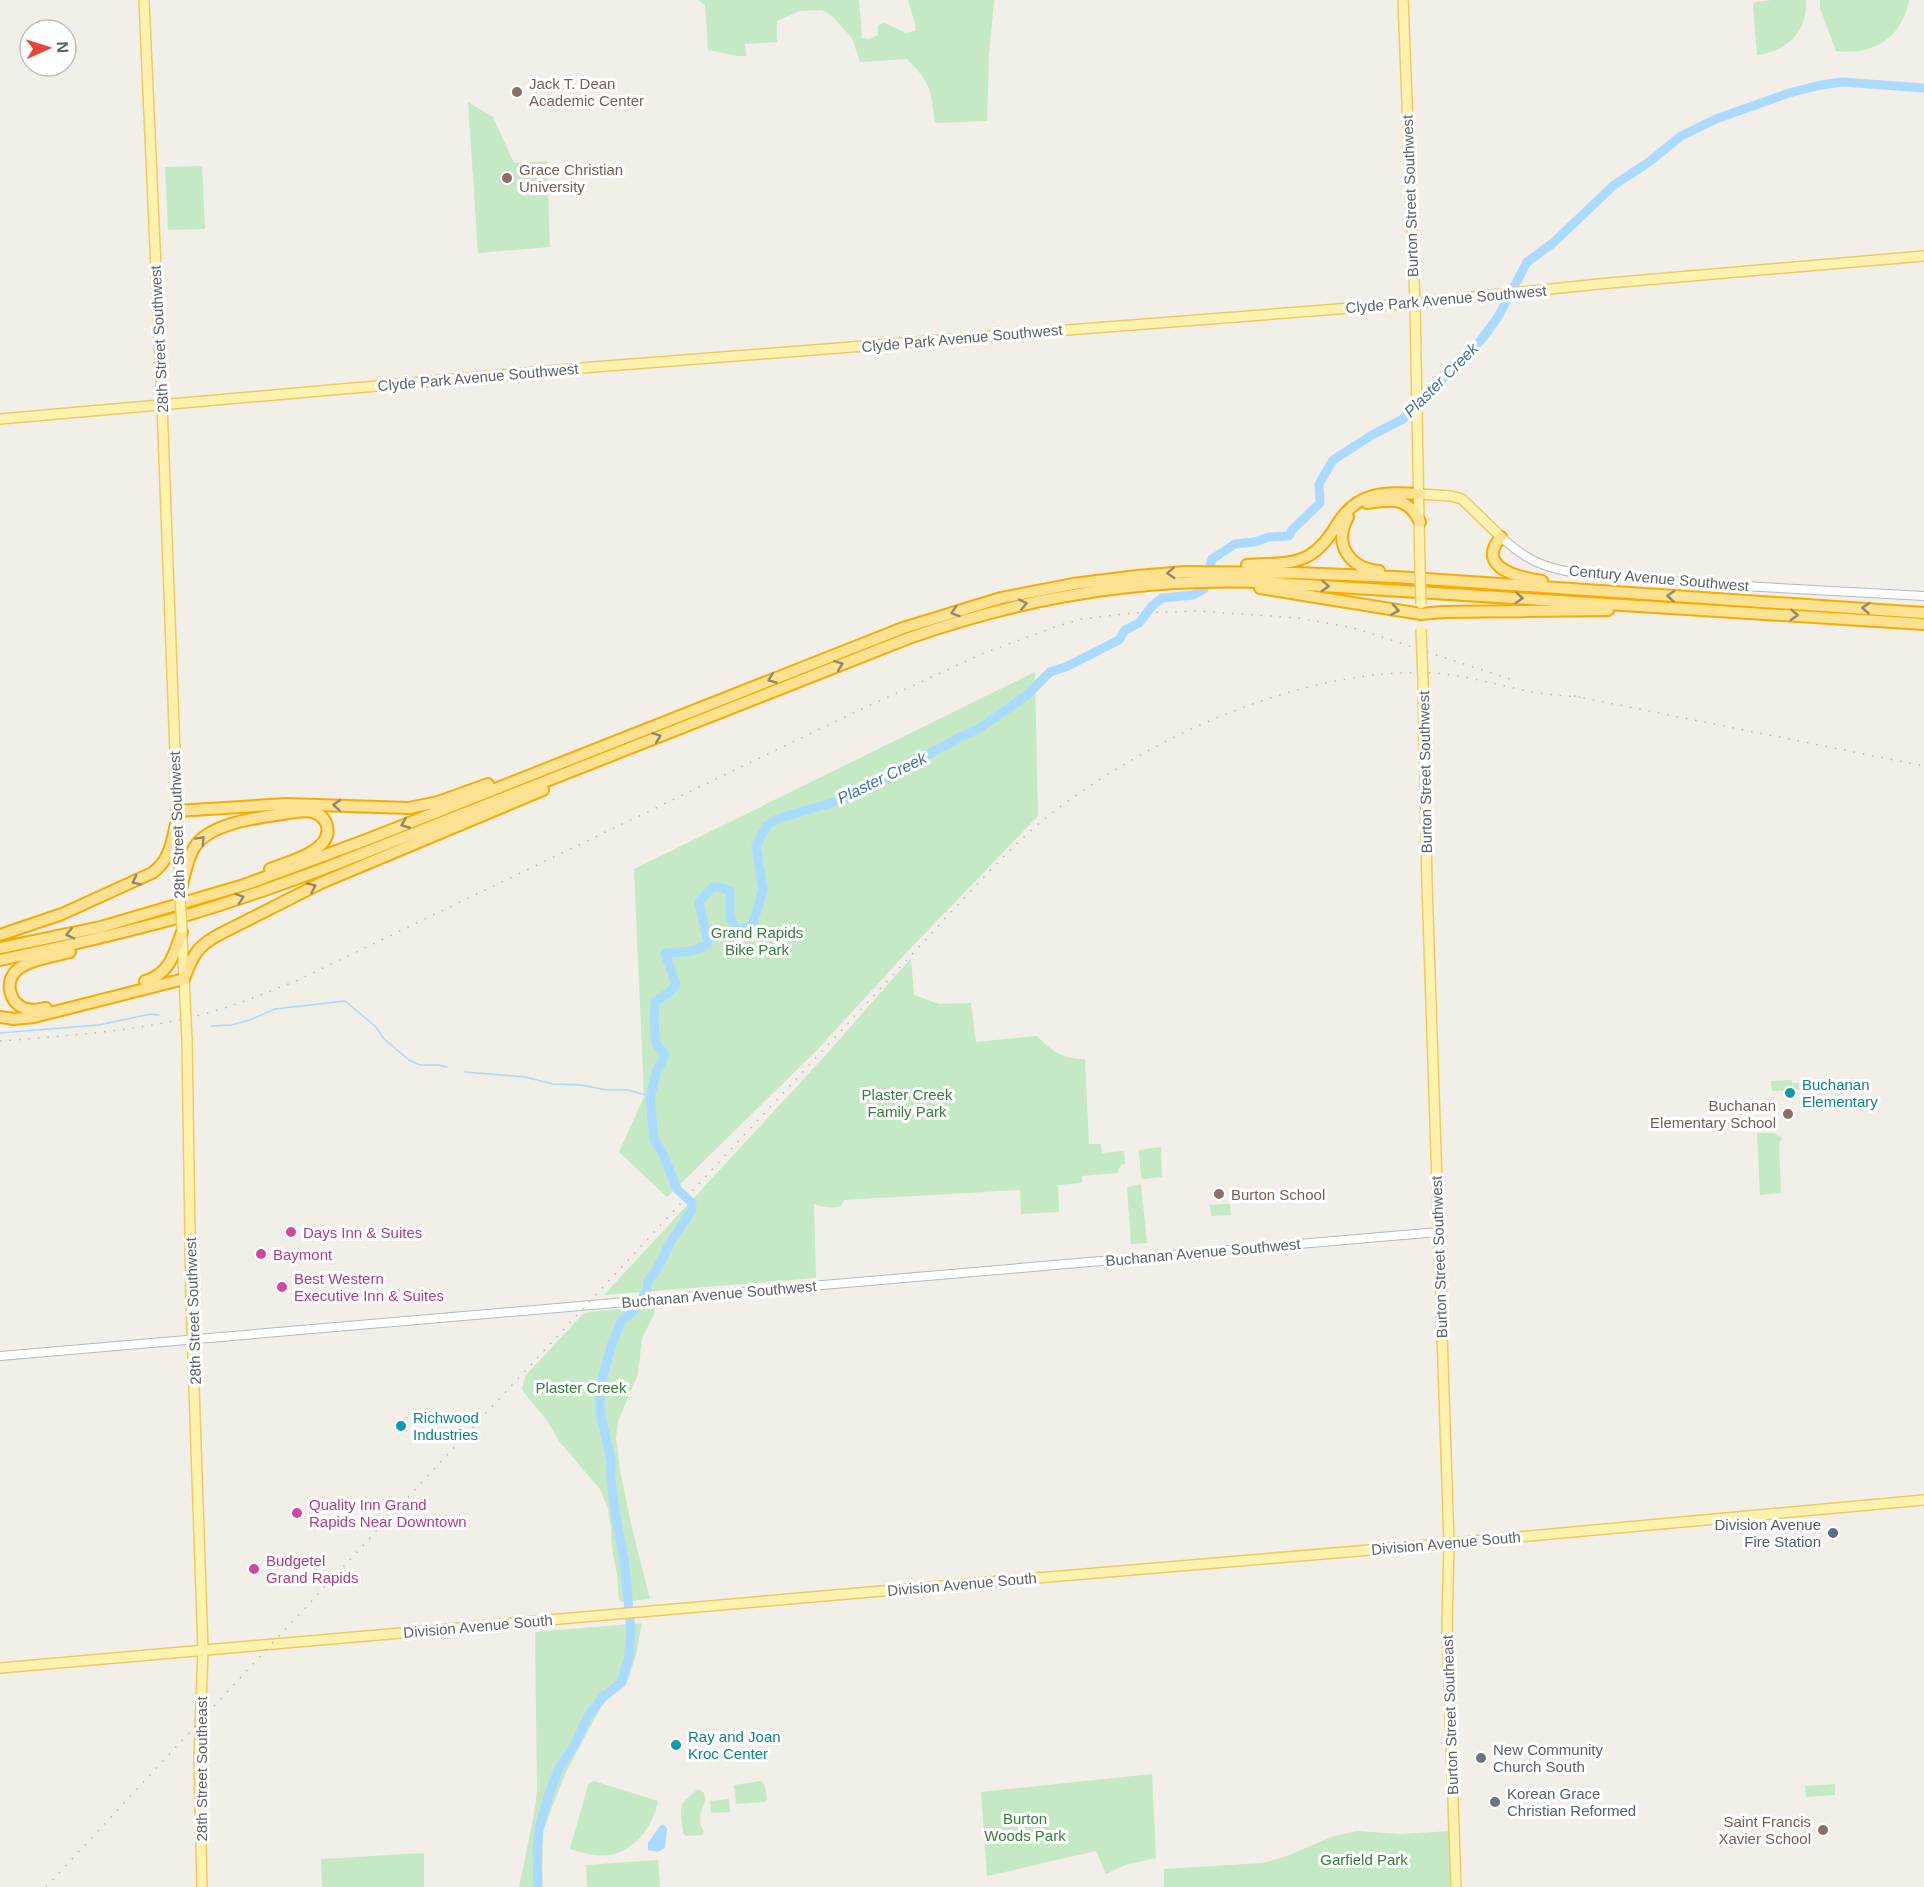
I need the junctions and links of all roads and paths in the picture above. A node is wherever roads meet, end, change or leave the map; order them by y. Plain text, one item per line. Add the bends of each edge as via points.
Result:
1 (144, 0) edge
2 (1403, 0) edge
3 (1924, 256) edge
4 (1415, 303) junction
5 (162, 405) junction
6 (0, 419) edge
7 (1420, 494) junction
8 (1420, 522) junction
9 (1501, 537) junction
10 (1396, 577) junction
11 (1225, 578) junction
12 (1602, 592) junction
13 (1053, 593) junction
14 (1924, 596) edge
15 (1686, 608) junction
16 (1421, 609) junction
17 (1924, 613) edge
18 (1924, 627) edge
19 (616, 741) junction
20 (637, 745) junction
21 (177, 816) junction
22 (180, 894) junction
23 (213, 895) junction
24 (182, 930) junction
25 (0, 934) edge
26 (115, 934) junction
27 (0, 948) edge
28 (0, 960) edge
29 (184, 979) junction
30 (0, 1017) edge
31 (1438, 1232) junction
32 (194, 1339) junction
33 (0, 1356) edge
34 (1924, 1500) edge
35 (1449, 1543) junction
36 (203, 1650) junction
37 (0, 1668) edge
38 (202, 1887) edge
39 (1456, 1887) edge

1 - 5 main road, 28th Street Southwest
2 - 4 main road, Burton Street Southwest
3 - 4 main road, Clyde Park Avenue Southwest
4 - 5 main road, Clyde Park Avenue Southwest
4 - 7 main road, Burton Street Southwest
5 - 6 main road, Clyde Park Avenue Southwest
5 - 21 main road, 28th Street Southwest
7 - 8 main road, Burton Street Southwest
7 - 9 main road, Century Avenue Southwest via 1462,499
7 - 11 highway via 1380,494 1359,500 1311,555 1285,563 1248,565
8 - 10 highway via 1413,508 1405,503 1371,502 1349,514 1345,523 1342,542 1351,560 1363,568
8 - 16 main road, Burton Street Southwest, bridge
9 - 12 highway via 1494,555 1497,564 1508,573
9 - 14 street, Century Avenue Southwest via 1532,561 1568,572
10 - 11 highway
10 - 12 highway
11 - 13 highway via 1148,574
11 -> 15 highway
11 -> 16 highway
17 -> 12 highway
13 -> 19 highway via 986,602 903,628
20 -> 13 highway via 924,632
15 - 16 highway via 1443,612
15 -> 18 highway
16 - 31 main road, Burton Street Southwest, bridge
19 -> 21 highway via 419,806 272,804
19 -> 23 highway via 300,865
26 -> 20 highway via 284,883
29 -> 20 highway via 201,946 241,922 321,883 586,772
21 - 22 main road, 28th Street Southwest
21 -> 25 highway via 168,856 152,873 62,914
22 -> 23 highway via 193,848 209,832 226,825 303,811 324,819 327,836 317,850
22 - 24 main road, 28th Street Southwest, bridge
23 -> 27 highway via 101,927
24 - 26 highway via 170,964 152,979 40,1009 26,1009 11,997 10,979 19,968
24 - 29 main road, 28th Street Southwest
26 - 28 highway
29 - 30 highway via 34,1017
29 - 32 main road, 28th Street Southwest, bridge
31 - 32 street, Buchanan Avenue Southwest
31 - 35 main road, Burton Street Southwest
32 - 33 street, Buchanan Avenue Southwest
32 - 36 main road, 28th Street Southwest
34 - 35 main road, Division Avenue South
35 - 36 main road, Division Avenue South
35 - 39 main road, Burton Street Southeast via 1447,1625
36 - 37 main road, Division Avenue South
36 - 38 main road, 28th Street Southeast via 199,1758

